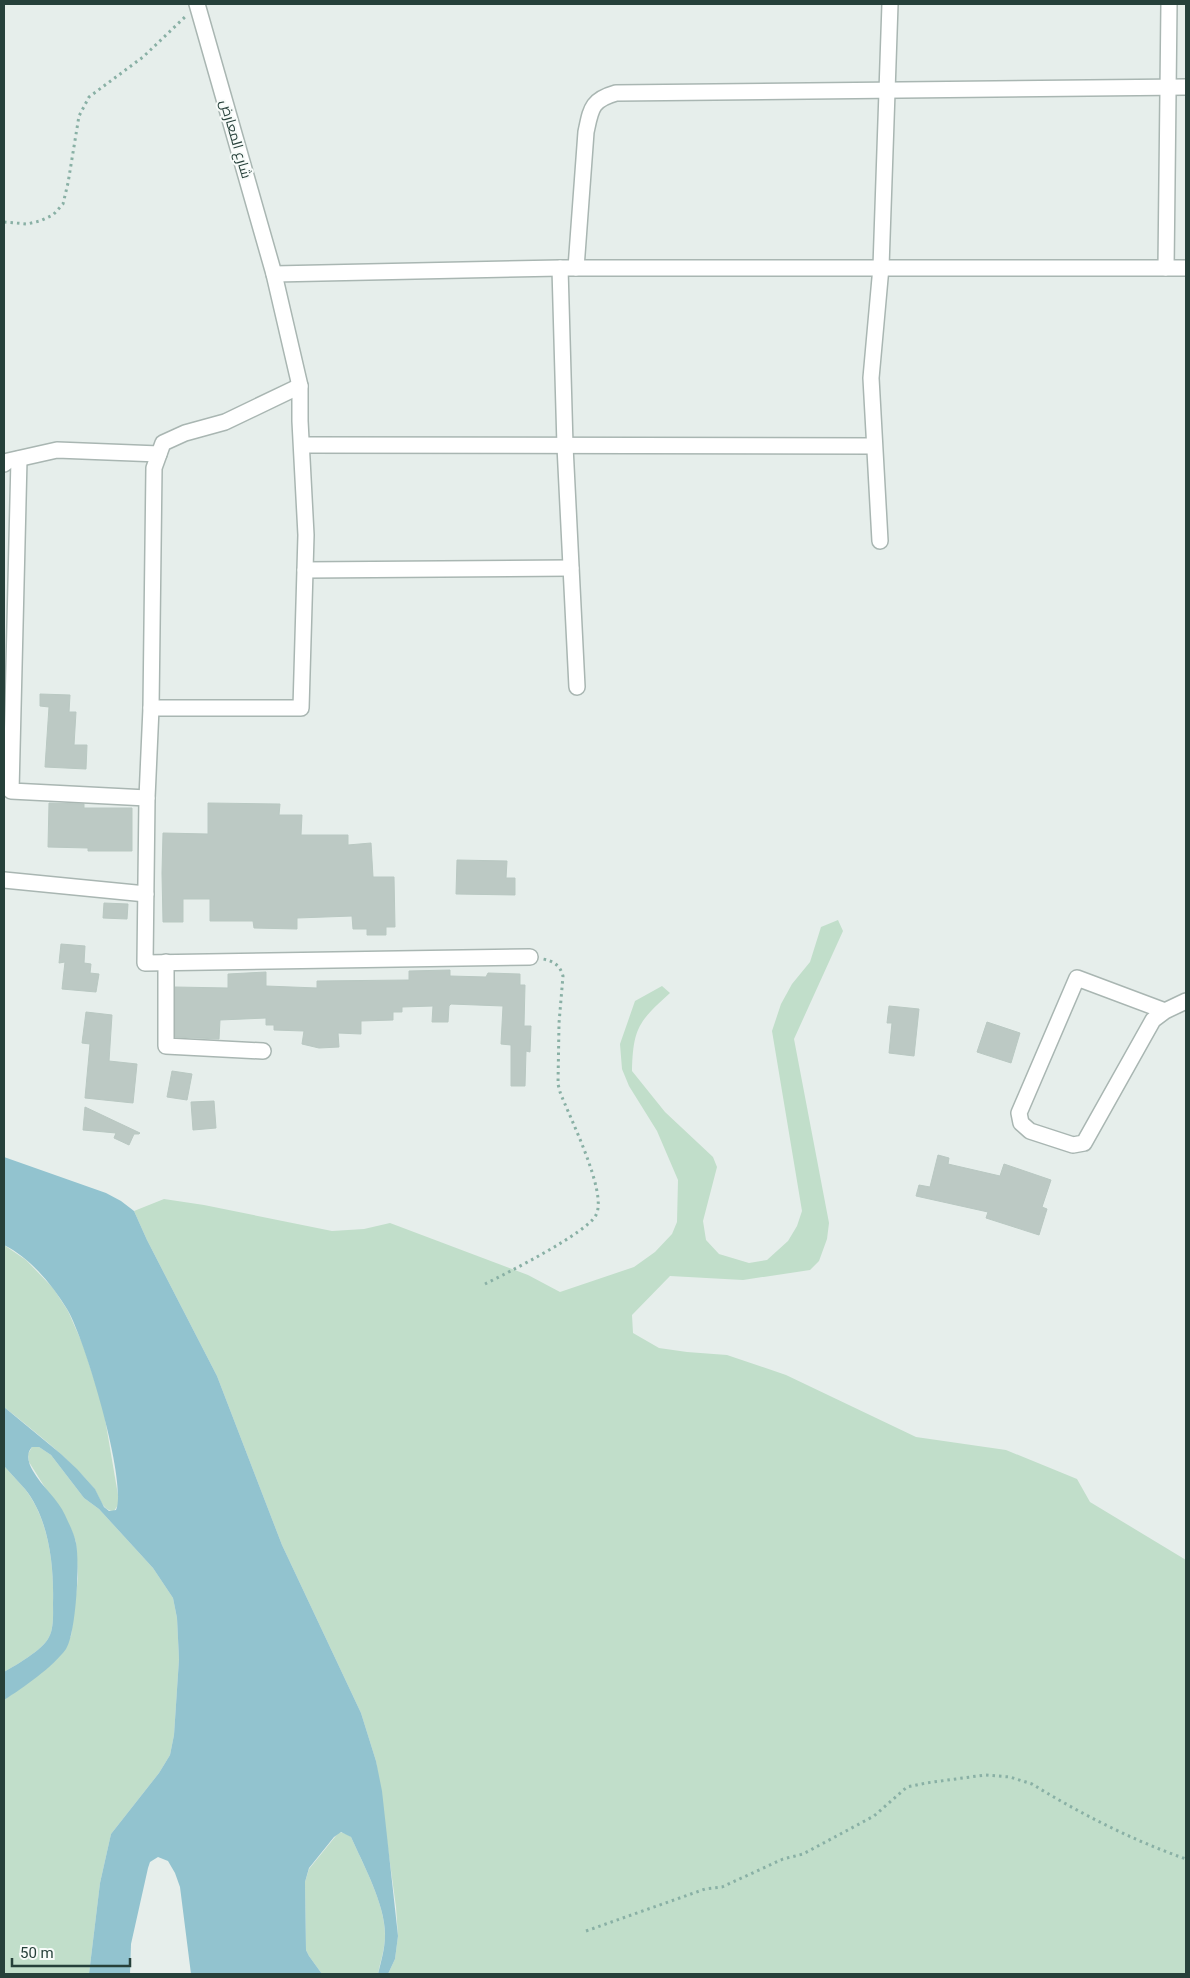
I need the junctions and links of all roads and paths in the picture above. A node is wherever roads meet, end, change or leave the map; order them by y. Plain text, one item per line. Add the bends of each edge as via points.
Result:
1 (197, 4) edge
2 (890, 4) edge
3 (1170, 4) edge
4 (1168, 86) junction
5 (1186, 87) edge
6 (888, 91) junction
7 (4, 222) edge
8 (881, 267) junction
9 (560, 268) junction
10 (576, 268) junction
11 (1166, 268) junction
12 (1186, 268) edge
13 (274, 274) junction
14 (300, 386) junction
15 (303, 445) junction
16 (565, 446) junction
17 (874, 446) junction
18 (159, 454) junction
19 (19, 459) junction
20 (4, 464) edge
21 (880, 541) dead end
22 (572, 568) junction
23 (305, 570) junction
24 (578, 687) dead end
25 (151, 708) junction
26 (147, 798) junction
27 (4, 880) edge
28 (146, 894) junction
29 (530, 957) joint
30 (166, 962) junction
31 (1186, 1001) edge
32 (1165, 1011) junction
33 (263, 1051) dead end
34 (485, 1284) dead end
35 (1186, 1858) edge
36 (586, 1931) dead end

1 - 7 path via 144,57 90,97 78,116 63,204 53,215 40,221 28,224
1 - 13 street, شارع المعارض
2 - 6 street
3 - 4 street
4 - 5 street
4 - 6 street
4 - 11 street
6 - 8 street
6 - 10 street via 616,93 601,97 591,111 586,132
8 - 10 street
8 - 11 street
8 - 17 street via 871,378
9 - 10 street
9 - 13 street
9 - 16 street
11 - 12 street
13 - 14 street, شارع المعارض
14 - 15 street, شارع المعارض
14 - 18 street via 225,422 163,443
15 - 16 street
15 - 23 street, شارع المعارض
16 - 17 street
16 - 22 street
17 - 21 street
18 - 19 street via 57,450
18 - 25 street via 154,468
19 - 20 street
19 - 26 street via 12,791
22 - 23 street
22 - 24 street
23 - 25 street, شارع المعارض via 302,708
25 - 26 street
26 - 28 street
27 - 28 street
28 - 30 street via 145,962
29 - 30 street
29 - 34 path via 548,960 561,969 558,1084 594,1177 599,1204 596,1216 572,1236
30 - 33 street via 166,1046
31 - 32 street
32 - 32 street via 1077,978 1019,1114 1021,1123 1030,1131 1073,1145 1084,1143 1153,1020
35 - 36 path via 1097,1822 1022,1780 972,1776 907,1787 874,1816 803,1854 783,1859 722,1887 705,1889

